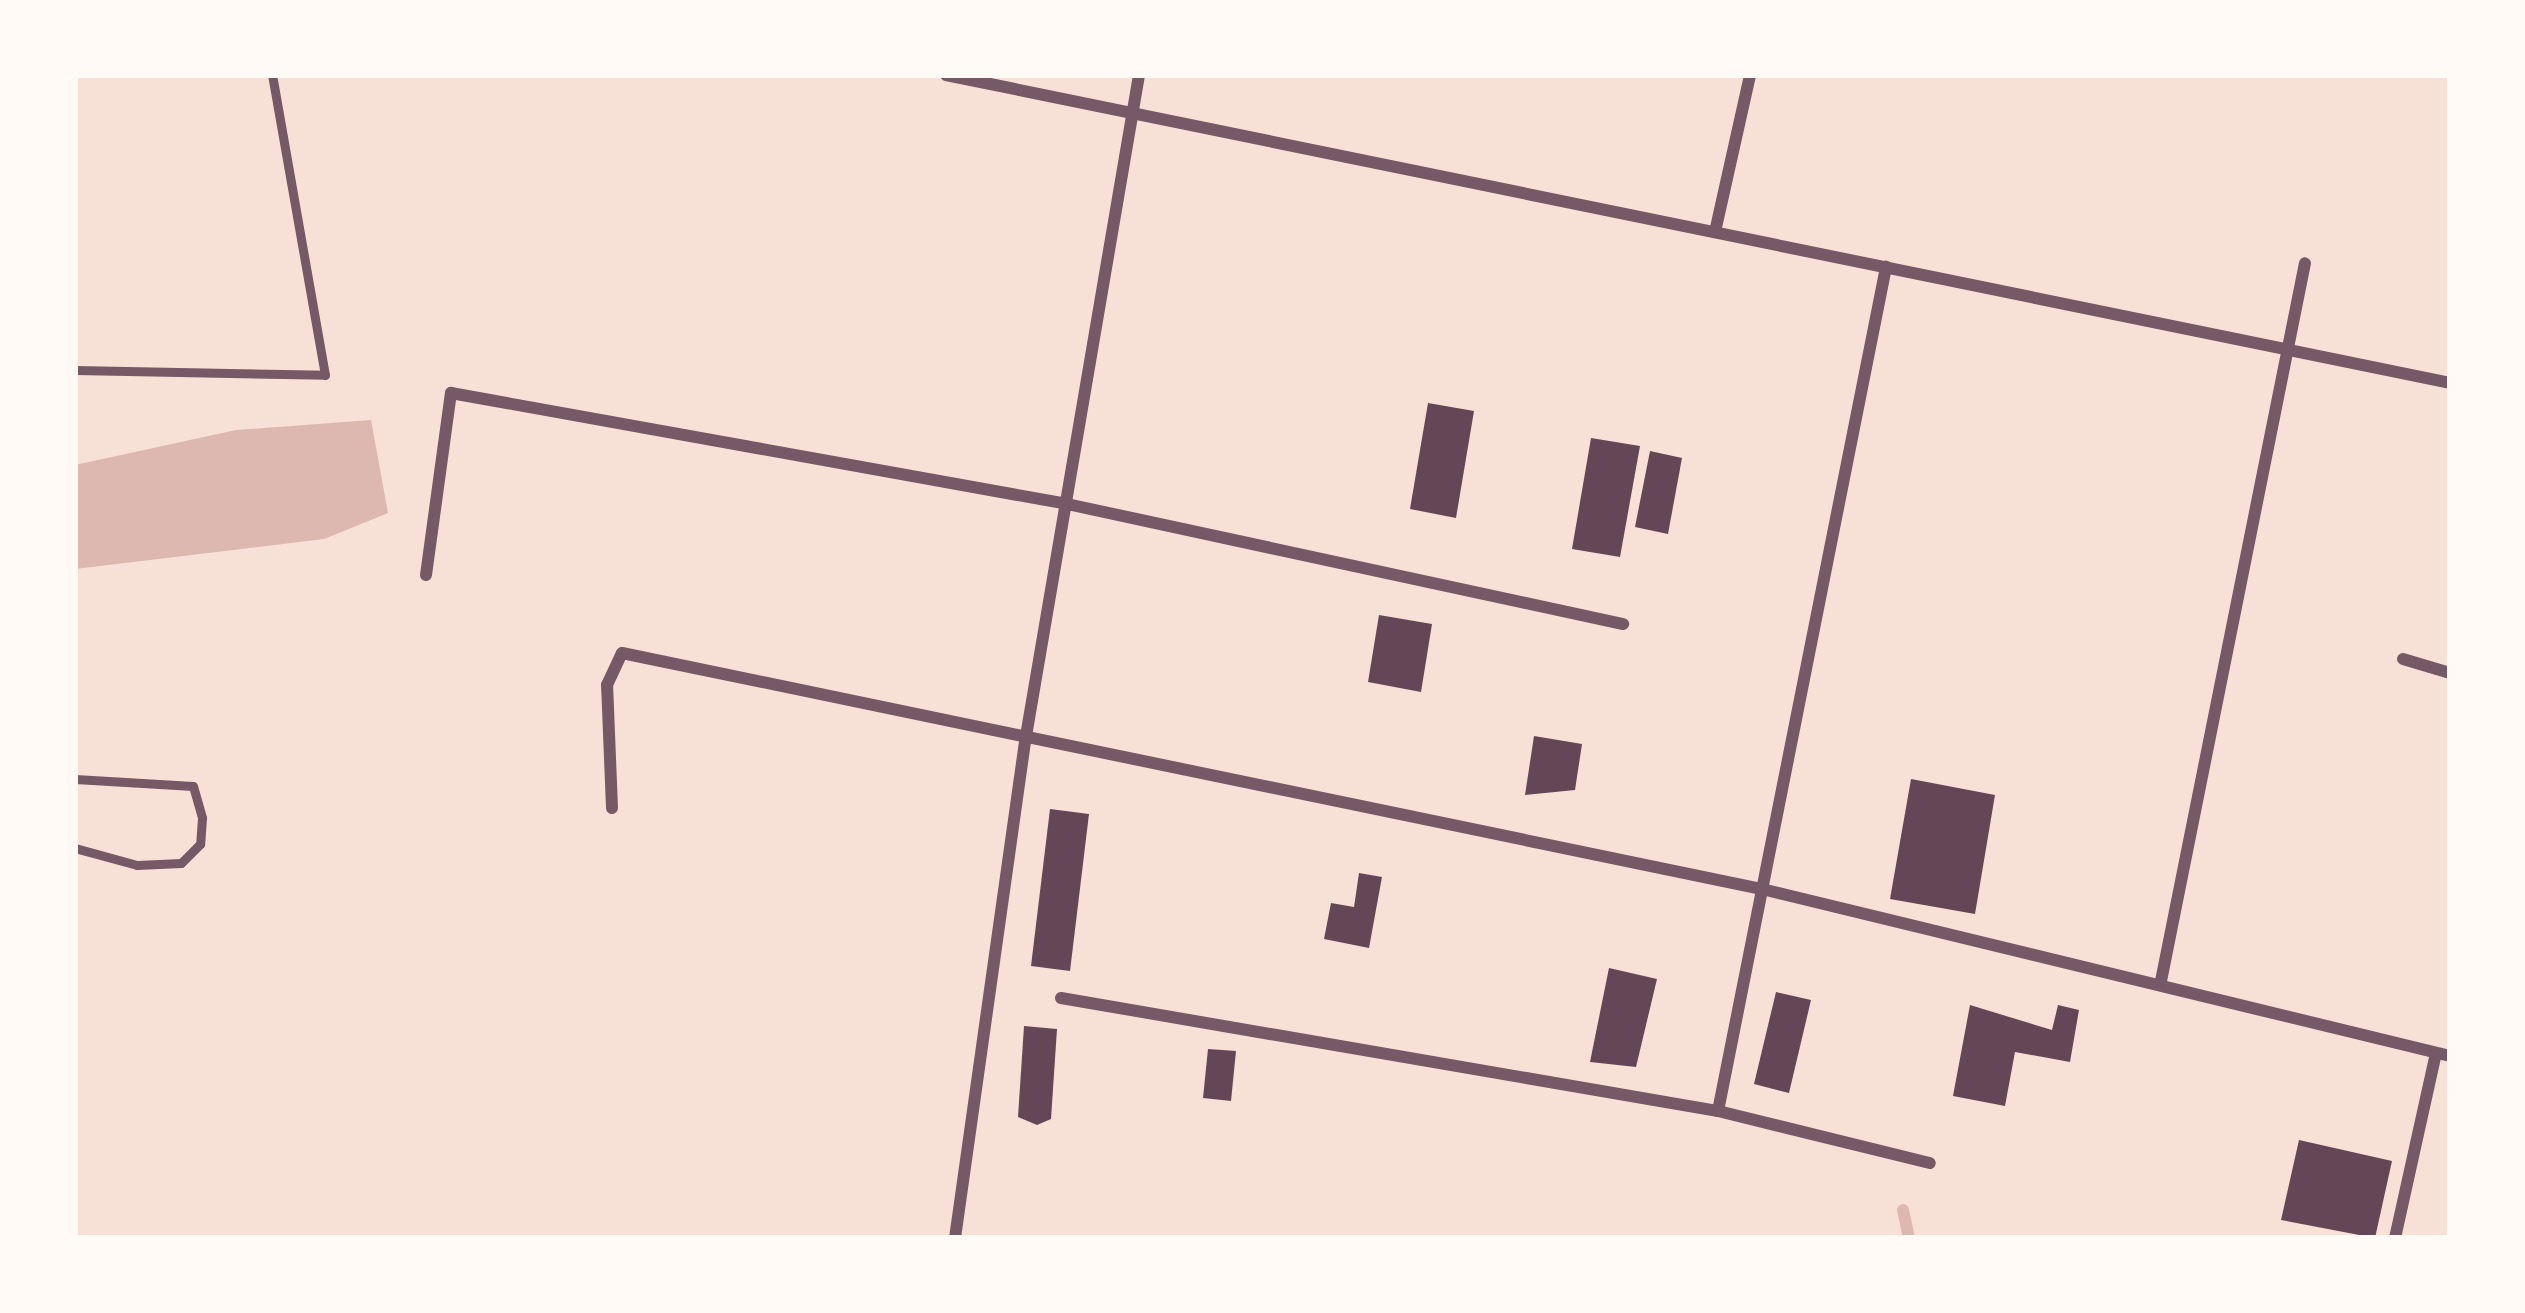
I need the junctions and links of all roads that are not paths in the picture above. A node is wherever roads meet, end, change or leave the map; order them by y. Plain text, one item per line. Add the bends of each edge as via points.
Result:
1 (272, 75) edge
2 (946, 75) edge
3 (1139, 75) edge
4 (1750, 75) edge
5 (1130, 110) junction
6 (1715, 232) junction
7 (2306, 263) dead end
8 (1886, 267) junction
9 (2287, 350) junction
10 (75, 370) edge
11 (2450, 382) edge
12 (1067, 504) junction
13 (425, 575) dead end
14 (1623, 624) dead end
15 (2402, 659) dead end
16 (2450, 673) edge
17 (1025, 742) junction
18 (75, 779) edge
19 (612, 808) dead end
20 (75, 848) edge
21 (1766, 890) junction
22 (2161, 981) junction
23 (1061, 998) dead end
24 (2443, 1054) edge
25 (1718, 1111) junction
26 (1930, 1163) dead end
27 (955, 1238) edge
28 (2395, 1238) edge

1 - 10 lane via 326,375
2 - 5 street
3 - 5 street
4 - 6 street
5 - 6 street
5 - 12 street
6 - 8 street
7 - 9 street
8 - 9 street
8 - 21 street
9 - 11 street
9 - 22 street
12 - 13 street via 451,393
12 - 14 street
12 - 17 street
15 - 16 street
17 - 19 street via 622,653 607,685
17 - 21 street
17 - 27 street
18 - 20 lane via 193,786 202,818 200,844 182,863
21 - 22 street
21 - 25 street
22 - 24 street
23 - 25 street
24 - 28 street
25 - 26 street

